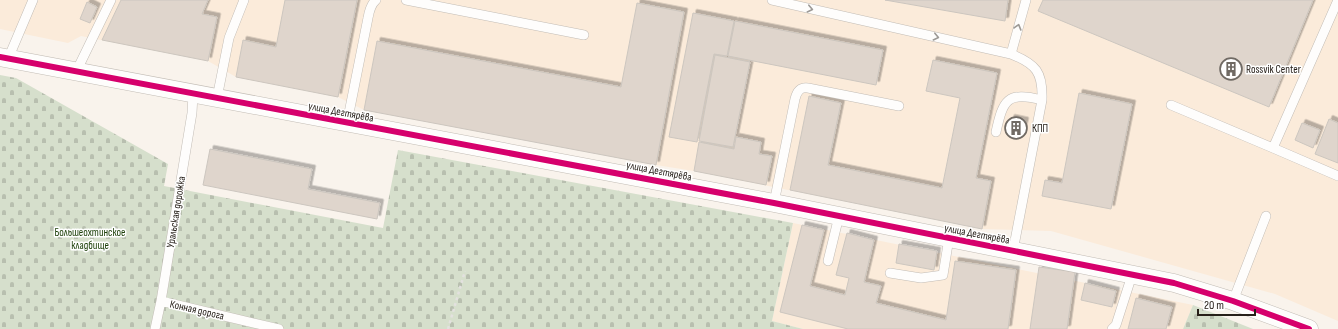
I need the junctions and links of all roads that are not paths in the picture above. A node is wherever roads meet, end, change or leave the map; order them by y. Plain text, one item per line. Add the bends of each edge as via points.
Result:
1 (33, 0) edge
2 (111, 0) edge
3 (244, 0) edge
4 (376, 0) edge
5 (406, 0) edge
6 (772, 0) edge
7 (1026, 0) edge
8 (1338, 0) edge
9 (584, 35) dead end
10 (1011, 54) junction
11 (4, 58) edge
12 (76, 72) junction
13 (193, 94) junction
14 (217, 98) junction
15 (1042, 100) junction
16 (1171, 105) dead end
17 (898, 106) dead end
18 (347, 123) junction
19 (996, 132) dead end
20 (1273, 148) junction
21 (1338, 176) edge
22 (774, 203) junction
23 (839, 216) junction
24 (1266, 216) dead end
25 (949, 238) junction
26 (1013, 251) junction
27 (828, 262) dead end
28 (890, 273) dead end
29 (1132, 275) junction
30 (1233, 301) junction
31 (161, 302) junction
32 (155, 329) edge
33 (279, 329) edge
34 (1112, 329) edge
35 (1309, 329) edge

1 - 11 lane
2 - 12 lane
3 - 14 lane via 229,38
4 - 18 lane via 370,9
5 - 9 lane
6 -> 10 lane
10 -> 7 lane
8 - 20 lane
10 - 15 lane via 1022,58 1039,74
11 - 12 street, улица Дегтярёва
12 - 13 street, улица Дегтярёва
13 - 14 street, улица Дегтярёва
13 - 31 lane, Уральская дорожка
14 - 18 street, улица Дегтярёва
15 - 19 lane via 1016,96 1010,100 1002,109
15 - 26 lane
16 - 20 lane
17 - 22 lane via 808,88 799,90 795,98
18 - 22 street, улица Дегтярёва
20 - 21 lane
22 - 23 street, улица Дегтярёва
23 - 25 street, улица Дегтярёва
23 - 27 lane
24 - 30 lane
25 - 26 street, улица Дегтярёва
25 - 28 lane via 943,275 921,278
26 - 29 street, улица Дегтярёва
29 - 30 street, улица Дегтярёва via 1174,283
29 - 34 lane via 1116,326
30 - 35 street, улица Дегтярёва
31 - 32 lane, Уральская дорожка
31 - 33 lane, Конная дорога

